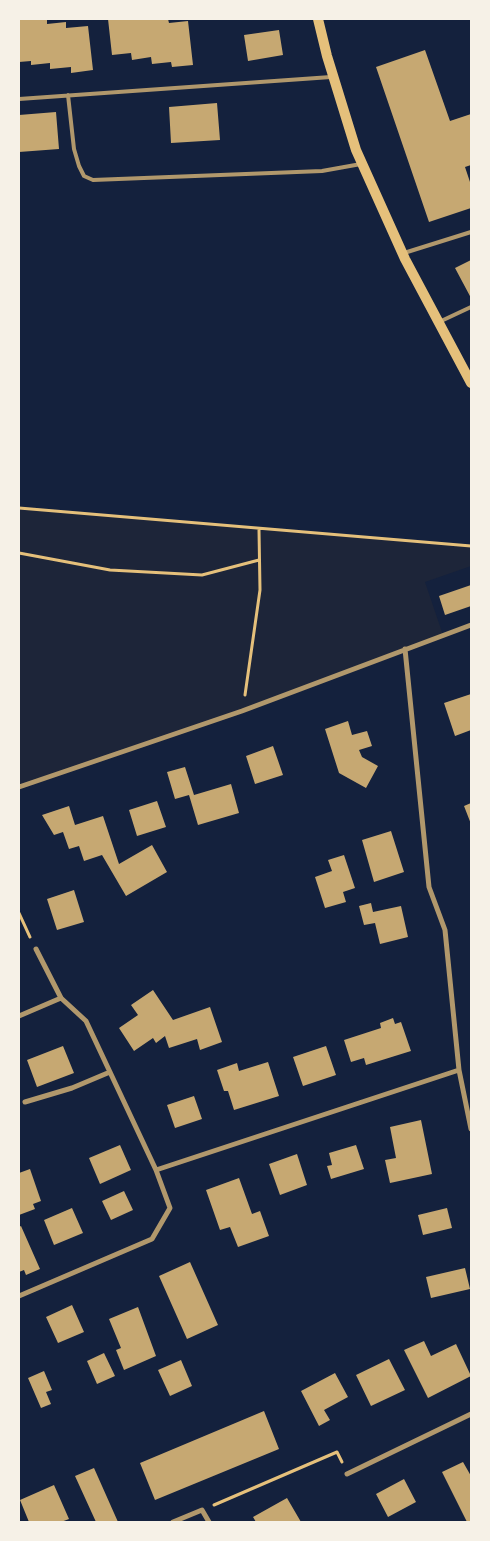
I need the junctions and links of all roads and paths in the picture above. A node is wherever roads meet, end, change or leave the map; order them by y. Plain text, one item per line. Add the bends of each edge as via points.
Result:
1 (318, 19) edge
2 (334, 77) junction
3 (68, 95) junction
4 (19, 99) edge
5 (363, 164) junction
6 (471, 232) edge
7 (403, 254) junction
8 (471, 307) edge
9 (439, 322) junction
10 (471, 383) edge
11 (19, 508) edge
12 (259, 530) junction
13 (471, 546) edge
14 (19, 553) edge
15 (259, 560) junction
16 (471, 625) edge
17 (405, 649) junction
18 (242, 711) junction
19 (19, 787) edge
20 (19, 913) edge
21 (36, 949) joint
22 (61, 998) junction
23 (19, 1016) edge
24 (459, 1070) junction
25 (110, 1072) junction
26 (25, 1102) dead end
27 (471, 1129) edge
28 (156, 1170) junction
29 (19, 1296) edge
30 (471, 1414) edge
31 (347, 1474) joint
32 (202, 1510) junction
33 (174, 1522) edge
34 (209, 1522) edge

1 - 2 main road
2 - 3 lane
2 - 5 main road
3 - 4 lane
3 - 5 lane via 79,166 84,176 93,180 322,171
5 - 7 main road
6 - 7 lane
7 - 9 main road
8 - 9 lane
9 - 10 main road
11 - 12 path
12 - 13 path
12 - 15 path
14 - 15 path via 110,570 202,575
15 - 18 path via 260,590
16 - 17 street
17 - 18 street
17 - 24 street via 429,887 444,930
18 - 19 street
20 - 21 path
21 - 22 street
22 - 23 street
22 - 25 street via 86,1022
24 - 27 street
24 - 28 street
25 - 26 street
25 - 28 street
28 - 29 street via 170,1208 152,1239
30 - 31 street
31 - 32 path via 337,1452
32 - 33 street
32 - 34 street

